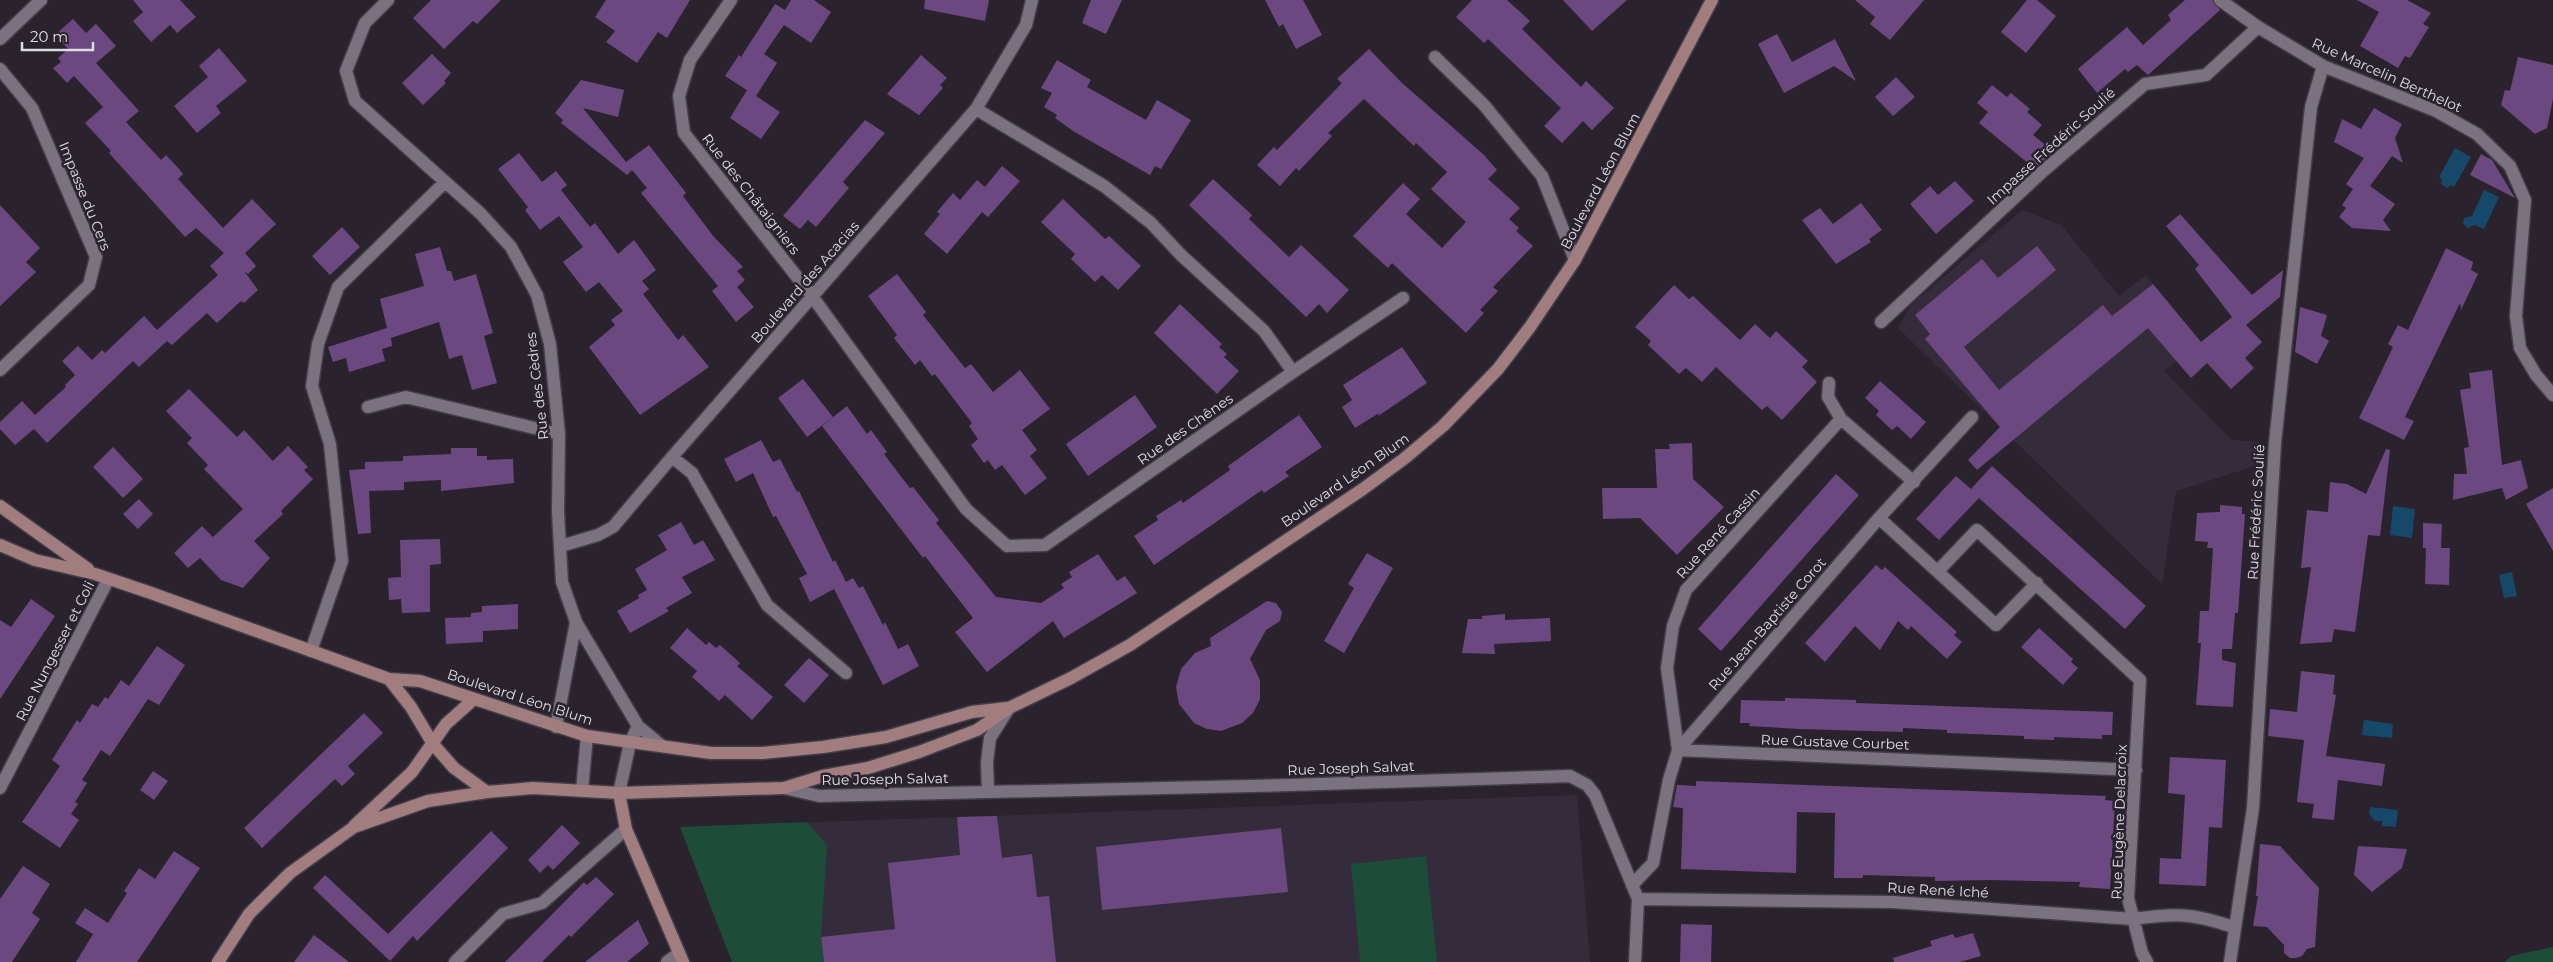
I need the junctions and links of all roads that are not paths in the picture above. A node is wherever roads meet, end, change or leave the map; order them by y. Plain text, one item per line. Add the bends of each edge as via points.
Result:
1 (41, 0) edge
2 (388, 0) edge
3 (731, 0) edge
4 (1032, 0) edge
5 (2220, 0) edge
6 (1707, 2) edge
7 (2258, 27) junction
8 (0, 39) edge
9 (1435, 57) dead end
10 (2323, 66) junction
11 (0, 69) edge
12 (976, 109) junction
13 (445, 182) junction
14 (1575, 260) junction
15 (812, 296) junction
16 (1404, 298) dead end
17 (1881, 322) dead end
18 (0, 370) edge
19 (1293, 372) junction
20 (1829, 383) dead end
21 (2553, 394) edge
22 (368, 407) dead end
23 (1972, 418) dead end
24 (1842, 419) junction
25 (559, 434) junction
26 (672, 457) junction
27 (1914, 482) junction
28 (0, 506) edge
29 (1879, 518) junction
30 (0, 545) edge
31 (561, 546) junction
32 (1938, 571) junction
33 (95, 574) junction
34 (108, 580) junction
35 (2037, 583) junction
36 (576, 622) junction
37 (311, 651) junction
38 (846, 673) dead end
39 (390, 679) junction
40 (474, 699) junction
41 (1009, 708) junction
42 (638, 726) junction
43 (556, 727) junction
44 (587, 736) junction
45 (630, 742) junction
46 (432, 744) junction
47 (662, 746) junction
48 (1678, 750) junction
49 (2136, 770) junction
50 (0, 788) edge
51 (784, 788) junction
52 (582, 790) junction
53 (988, 791) junction
54 (487, 792) junction
55 (619, 793) junction
56 (354, 826) junction
57 (626, 829) junction
58 (1632, 885) junction
59 (1638, 899) junction
60 (2133, 919) junction
61 (2233, 928) junction
62 (681, 957) edge
63 (218, 962) edge
64 (455, 962) edge
65 (667, 962) edge
66 (1634, 962) edge
67 (2147, 962) edge
68 (2230, 962) edge

1 - 8 street
2 - 13 street, Rue des Cèdres via 365,23 346,71 355,101
3 - 15 street, Rue des Châtaigniers via 690,60 679,96 684,133
4 - 12 street, Boulevard des Acacias via 1026,25
5 - 7 street, Rue Marcelin Berthelot
6 - 14 street, Boulevard Léon Blum
7 - 10 street, Rue Marcelin Berthelot
7 - 17 street, Impasse Frédéric Soulié via 2206,75 2145,84 2041,173
9 - 14 street via 1484,105 1542,176
10 - 21 street, Rue Marcelin Berthelot via 2436,111 2476,134 2510,166 2525,200 2516,316 2520,348 2536,375
10 - 61 street, Rue Frédéric Soulié via 2311,107 2276,433 2253,808
11 - 18 street, Impasse du Cers via 32,108 96,257 89,285
12 - 15 street, Boulevard des Acacias
12 - 19 street via 1104,186 1150,223 1264,331
13 - 25 street, Rue des Cèdres via 511,247 537,294 550,344
13 - 37 street via 338,287 318,344 312,386 330,444 342,561
14 - 41 street, Boulevard Léon Blum via 1498,368 1443,426 1405,458 1363,490 1130,645
15 - 19 street, Rue des Chênes via 966,509 1007,546 1045,545
15 - 26 street, Boulevard des Acacias
16 - 19 street, Rue des Chênes
20 - 24 street via 1828,397
22 - 25 street via 406,396
23 - 27 street, Rue Jean-Baptiste Corot
24 - 27 street
24 - 48 street, Rue René Cassin via 1686,590 1673,626 1667,668
25 - 31 street, Rue des Cèdres
26 - 31 street, Boulevard des Acacias via 614,527
26 - 38 street via 692,473 767,605
27 - 29 street, Rue Jean-Baptiste Corot
28 - 33 street, Boulevard Léon Blum
29 - 32 street
29 - 48 street, Rue Jean-Baptiste Corot
30 - 33 street, Boulevard Léon Blum via 35,560
31 - 36 street, Rue des Cèdres via 562,582
32 - 35 street via 1977,530
32 - 35 street via 1996,625
33 - 34 street, Boulevard Léon Blum
34 - 37 street, Boulevard Léon Blum
34 - 50 street, Rue Nungesser et Coli
35 - 49 street, Rue Eugène Delacroix via 2140,680
36 - 42 street, Rue des Cèdres
36 - 43 street
37 - 39 street, Boulevard Léon Blum
39 - 40 street, Boulevard Léon Blum via 420,680
39 - 46 street
40 - 43 street, Boulevard Léon Blum
40 - 46 street via 446,724
41 - 47 street, Boulevard Léon Blum via 972,712 886,737 823,747 762,753 710,753
41 - 51 street, Boulevard Léon Blum via 977,730 919,752
41 - 53 street via 990,738
42 - 45 street
42 - 47 street, Rue des Cèdres
43 - 44 street, Boulevard Léon Blum
44 - 45 street, Boulevard Léon Blum
44 - 52 street
45 - 47 street, Boulevard Léon Blum
45 - 55 street
46 - 54 street via 454,768
46 - 56 street via 412,772
48 - 49 street, Rue Gustave Courbet
48 - 58 street via 1668,780 1653,863
49 - 60 street, Rue Eugène Delacroix via 2128,898
51 - 53 street, Rue Joseph Salvat via 819,796
51 - 55 street, Boulevard Léon Blum
52 - 54 street, Boulevard Léon Blum via 533,788
52 - 55 street, Boulevard Léon Blum
53 - 58 street, Rue Joseph Salvat via 1570,776 1586,785 1595,795
54 - 56 street, Boulevard Léon Blum via 428,801
55 - 57 street
56 - 63 street via 290,873 249,914
57 - 62 street
57 - 64 street via 542,903 503,914
58 - 59 street, Rue Joseph Salvat
59 - 60 street, Rue René Iché via 1893,902
59 - 66 street
60 - 61 street, Rue René Iché via 2165,914 2201,916
60 - 67 street, Rue Eugène Delacroix
61 - 68 street, Rue Frédéric Soulié
62 - 65 street

